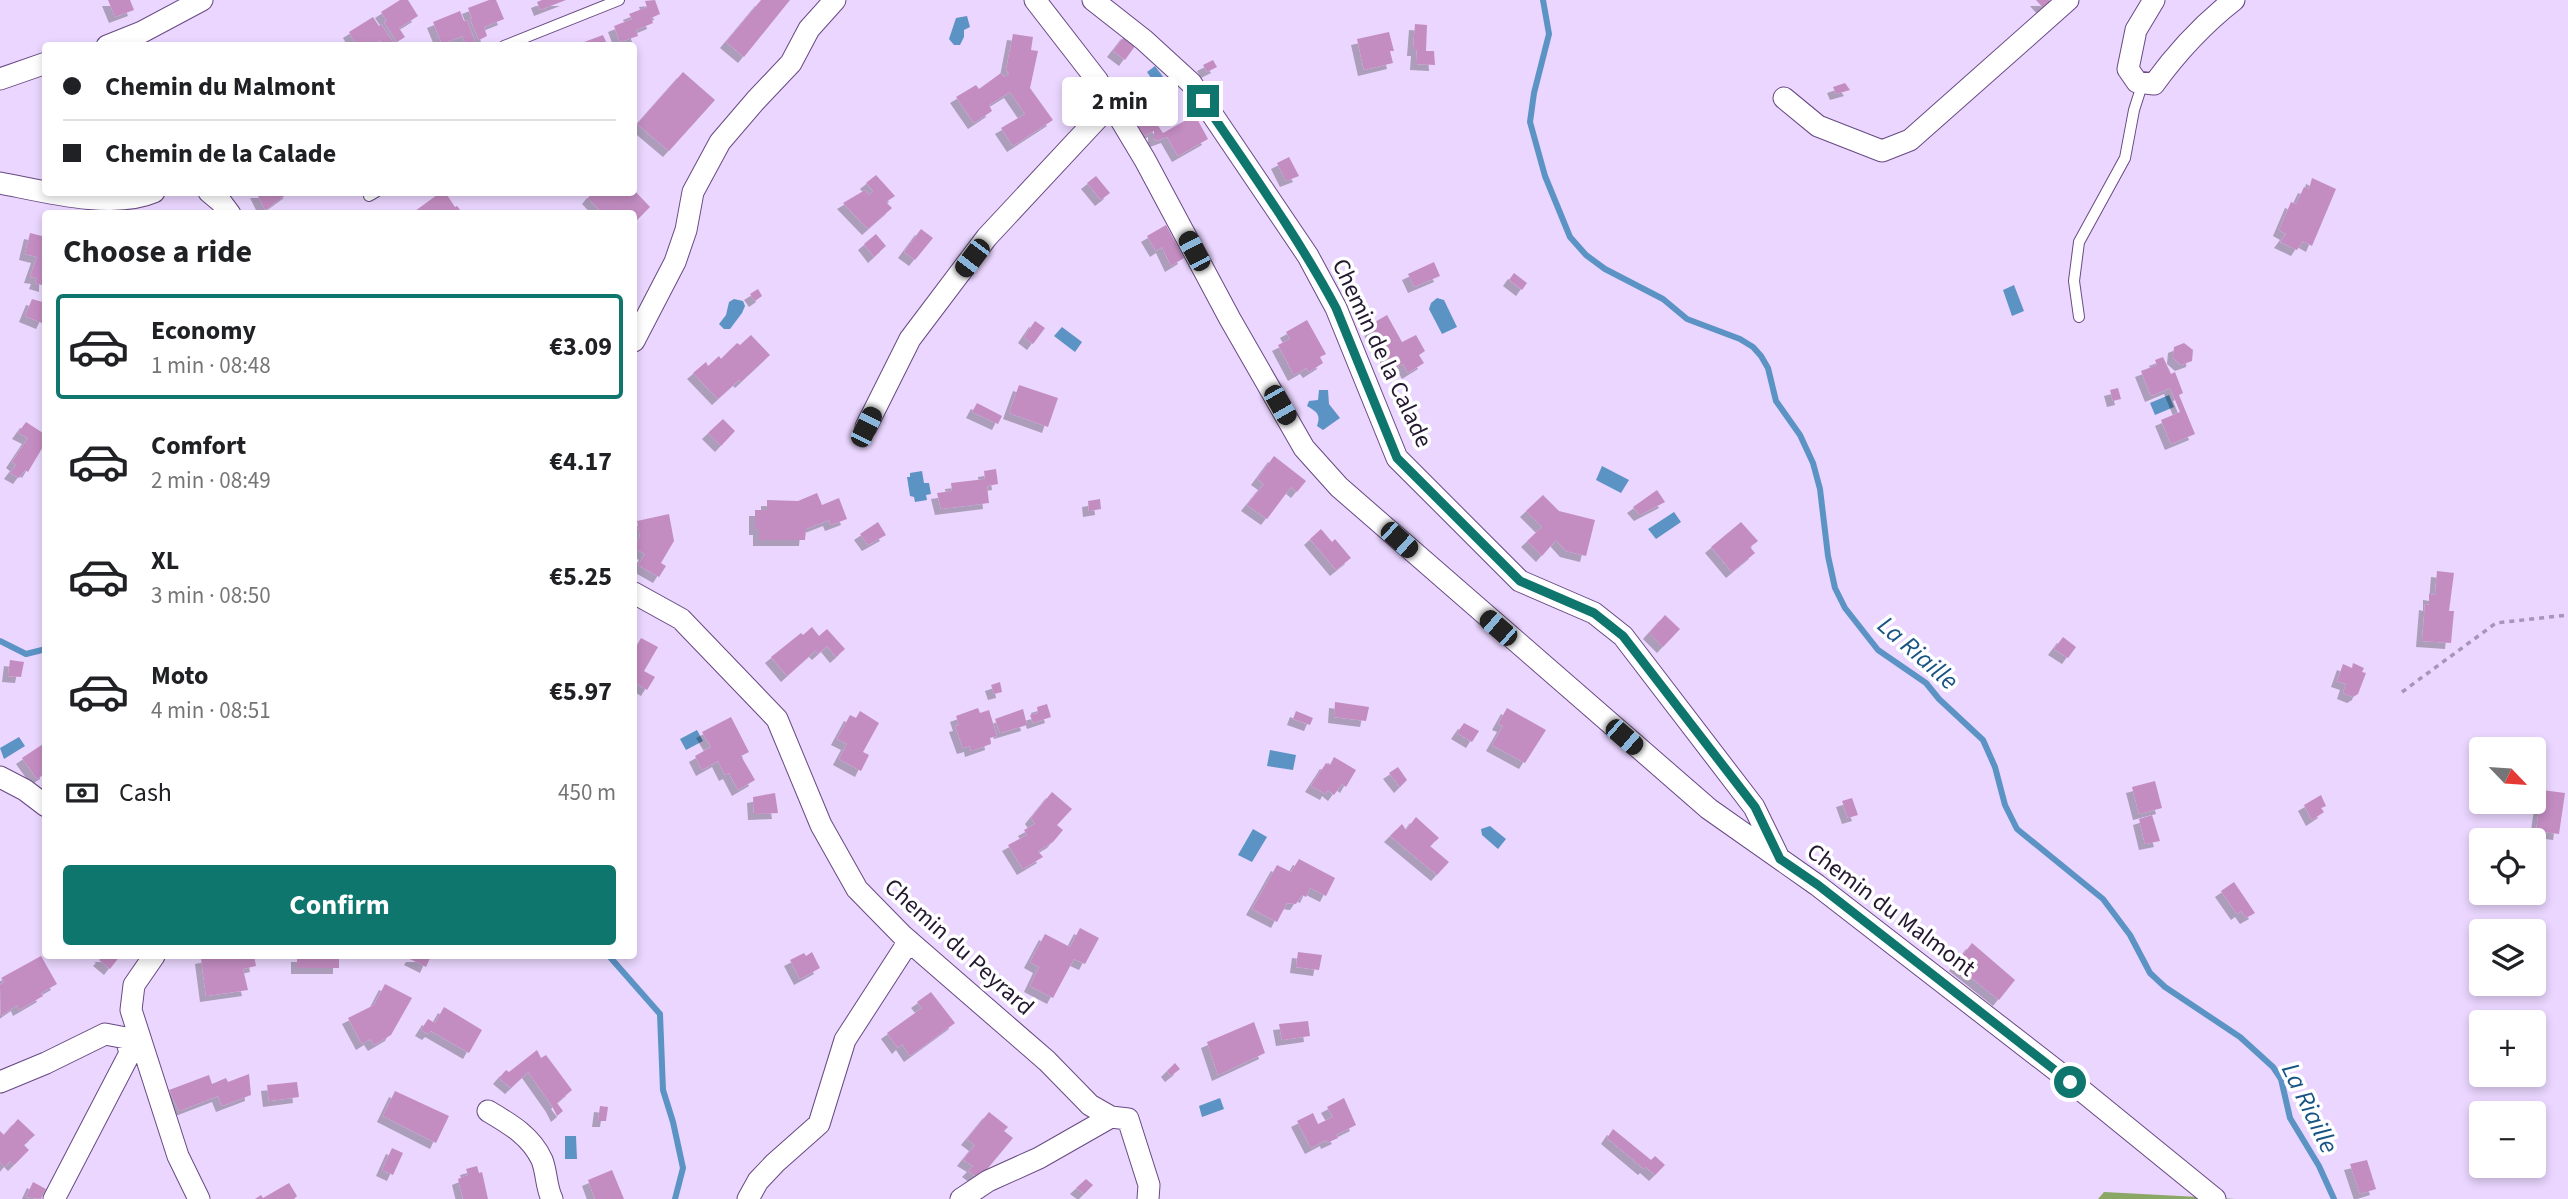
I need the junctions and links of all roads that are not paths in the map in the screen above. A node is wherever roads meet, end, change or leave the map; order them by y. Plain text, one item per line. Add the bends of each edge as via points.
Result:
1 (202, 0) edge
2 (619, 0) edge
3 (835, 0) edge
4 (1035, 0) edge
5 (1093, 0) edge
6 (2068, 0) edge
7 (2154, 0) edge
8 (2234, 0) edge
9 (176, 7) edge
10 (117, 42) edge
11 (514, 42) edge
12 (42, 64) edge
13 (0, 79) edge
14 (2143, 82) junction
15 (1784, 98) dead end
16 (1111, 104) junction
17 (0, 183) edge
18 (42, 191) edge
19 (70, 196) edge
20 (146, 196) edge
21 (214, 196) edge
22 (227, 210) edge
23 (2079, 317) dead end
24 (637, 335) edge
25 (866, 427) dead end
26 (637, 595) edge
27 (0, 777) edge
28 (42, 803) edge
29 (1780, 859) junction
30 (909, 942) junction
31 (152, 959) edge
32 (0, 1082) edge
33 (488, 1111) dead end
34 (1111, 1117) junction
35 (54, 1199) edge
36 (199, 1199) edge
37 (552, 1199) edge
38 (748, 1199) edge
39 (961, 1199) edge
40 (1148, 1199) edge
41 (2215, 1199) edge

1 - 9 street
2 - 11 lane
3 - 24 street via 809,29 791,64 720,142 693,192 675,262
4 - 16 street, Chemin du Malmont
5 - 29 street, Chemin de la Calade via 1191,83 1308,256 1336,308 1397,458 1520,581 1594,613 1623,636 1755,807
6 - 15 street via 1910,140 1882,151 1818,126
7 - 14 street via 2136,30 2128,69 2137,82
8 - 14 street via 2181,47 2154,83
9 - 10 street via 142,32
12 - 13 street
14 - 23 lane via 2125,158 2079,242 2074,281
16 - 25 street via 987,237 909,338
16 - 29 street, Chemin du Malmont via 1304,448 1339,487 1561,682 1709,809
17 - 18 street
19 - 20 street
21 - 22 street
26 - 30 street, Chemin du Peyrard via 681,619 777,719 821,825 857,889
27 - 28 street
29 - 41 street, Chemin du Malmont
30 - 34 street, Chemin du Peyrard via 1047,1061 1090,1105
30 - 38 street via 845,1040 819,1124 775,1163
31 - 36 street via 134,985 131,1010 178,1157
32 - 35 street via 105,1034 126,1038 130,1053
33 - 37 street via 529,1139 542,1161
34 - 39 street
34 - 40 street, Chemin du Peyrard via 1128,1119 1149,1185

